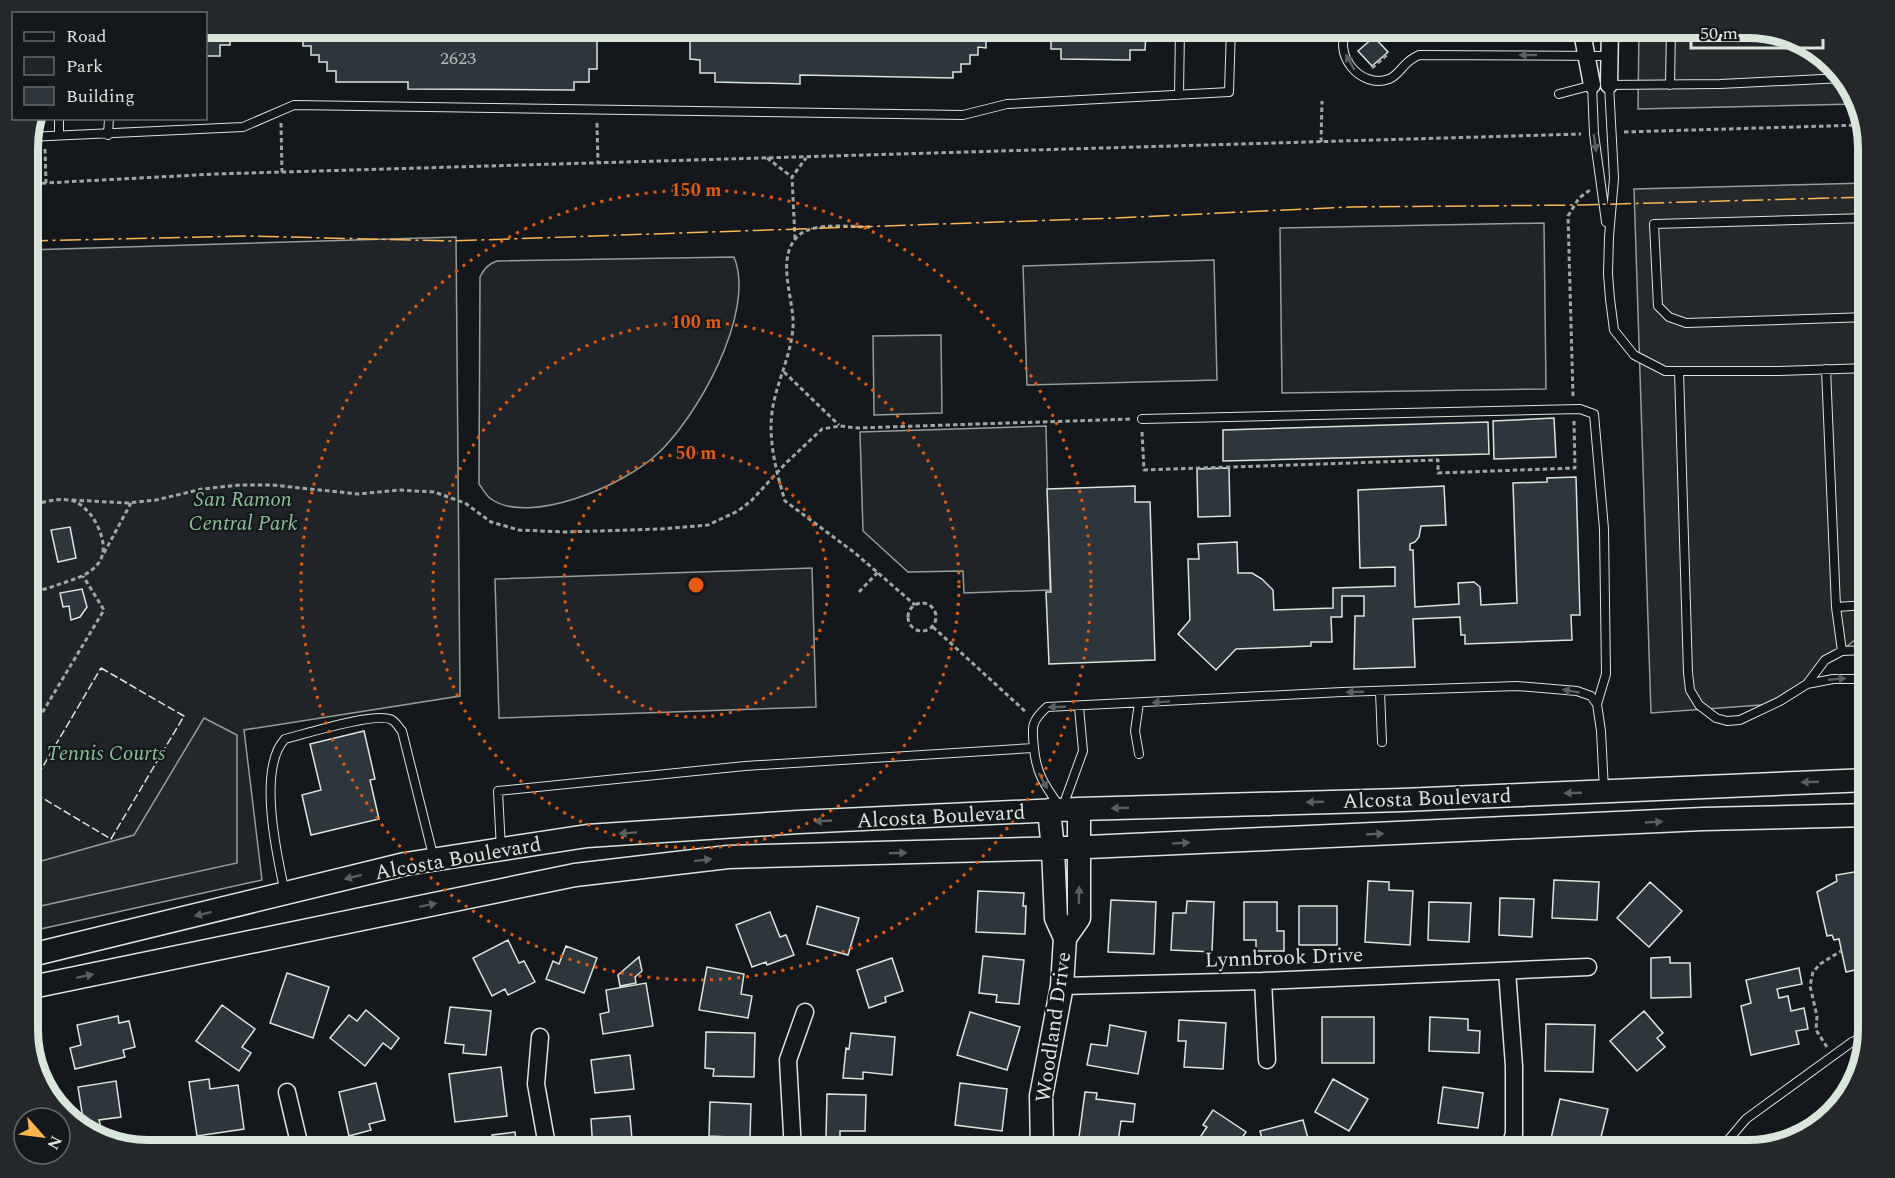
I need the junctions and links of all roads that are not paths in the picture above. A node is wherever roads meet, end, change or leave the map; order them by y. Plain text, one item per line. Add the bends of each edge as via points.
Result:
1 (1180, 38) edge
2 (1231, 38) edge
3 (1344, 38) edge
4 (1583, 38) edge
5 (1610, 38) edge
6 (1671, 38) edge
7 (1587, 56) junction
8 (1610, 56) junction
9 (1833, 78) edge
10 (1592, 85) junction
11 (1610, 85) junction
12 (1670, 85) junction
13 (1179, 94) junction
14 (1559, 94) dead end
15 (59, 120) edge
16 (109, 120) edge
17 (59, 134) junction
18 (108, 135) junction
19 (38, 137) edge
20 (1857, 218) edge
21 (1609, 237) junction
22 (1857, 317) edge
23 (1857, 368) edge
24 (1826, 369) junction
25 (1679, 371) junction
26 (1142, 419) dead end
27 (1858, 606) edge
28 (1836, 607) junction
29 (1858, 650) edge
30 (1842, 651) junction
31 (1858, 679) edge
32 (1807, 684) junction
33 (1380, 691) junction
34 (1139, 703) junction
35 (1598, 704) junction
36 (1078, 707) junction
37 (1382, 742) dead end
38 (1034, 748) junction
39 (1139, 754) dead end
40 (1858, 780) edge
41 (1604, 791) junction
42 (1064, 810) junction
43 (1858, 815) edge
44 (1080, 848) junction
45 (501, 849) junction
46 (1053, 849) junction
47 (435, 860) junction
48 (285, 894) junction
49 (1065, 938) junction
50 (38, 953) edge
51 (1588, 967) dead end
52 (1507, 971) junction
53 (1263, 981) junction
54 (38, 986) edge
55 (1062, 986) junction
56 (805, 1012) dead end
57 (540, 1037) dead end
58 (1857, 1040) edge
59 (1267, 1060) dead end
60 (287, 1092) dead end
61 (298, 1140) edge
62 (546, 1140) edge
63 (792, 1140) edge
64 (1042, 1140) edge
65 (1512, 1140) edge
66 (1728, 1140) edge

1 - 13 lane
2 - 13 lane via 1229,92
7 -> 3 lane via 1419,55 1390,78 1376,81 1362,77 1347,63
4 - 7 street
5 - 8 street
6 - 12 lane
7 - 8 lane
7 - 10 street
8 - 11 street
9 - 12 lane
10 - 11 lane
10 - 14 lane
10 -> 21 lane via 1594,134
11 - 12 lane
11 - 21 lane via 1614,178
13 - 18 lane via 1007,104 963,115 294,105 243,127
15 - 17 lane
16 - 18 lane
17 - 18 lane
17 - 19 lane
20 - 22 lane via 1653,224 1658,306 1669,317 1686,323
21 - 25 lane via 1614,330 1634,355 1665,371
23 - 24 lane
24 - 25 lane
24 - 28 lane
25 - 32 lane via 1690,690 1699,705 1726,721 1740,720
26 - 35 lane via 1580,409 1594,414 1604,530 1606,674
27 - 28 lane
28 - 30 lane
29 - 30 lane
30 - 32 lane via 1825,660
32 -> 31 lane
33 -> 34 lane
35 -> 33 lane via 1591,696 1578,692 1536,687
33 - 37 lane
34 - 36 lane
34 - 39 lane via 1135,731
35 - 41 lane
36 -> 38 lane via 1047,707 1038,715 1031,730
36 - 42 lane via 1083,751
38 -> 42 lane via 1035,764 1045,786
38 - 45 lane via 745,766 498,791
40 -> 41 main road, Alcosta Boulevard
41 -> 42 main road, Alcosta Boulevard
42 - 44 main road, Woodland Drive
42 -> 45 main road, Alcosta Boulevard via 587,836
42 - 46 main road, Woodland Drive
44 -> 43 main road, Alcosta Boulevard
44 - 46 main road, Alcosta Boulevard
49 -> 44 main road, Woodland Drive via 1079,918
45 - 47 main road, Alcosta Boulevard
46 - 49 main road, Woodland Drive via 1056,918
54 -> 46 main road, Alcosta Boulevard via 575,876 728,857
47 -> 48 main road, Alcosta Boulevard
47 - 48 lane via 402,731 393,720 365,719 285,739 278,747 272,769 272,820
48 -> 50 main road, Alcosta Boulevard
49 - 55 main road, Woodland Drive
51 - 52 street, Lynnbrook Drive
52 - 53 street, Lynnbrook Drive
52 - 65 street via 1514,1066
53 - 55 street, Lynnbrook Drive
53 - 59 street
55 - 64 main road, Woodland Drive via 1041,1096
56 - 63 street via 788,1060
57 - 62 street via 536,1084
58 - 66 lane via 1746,1119
60 - 61 street

